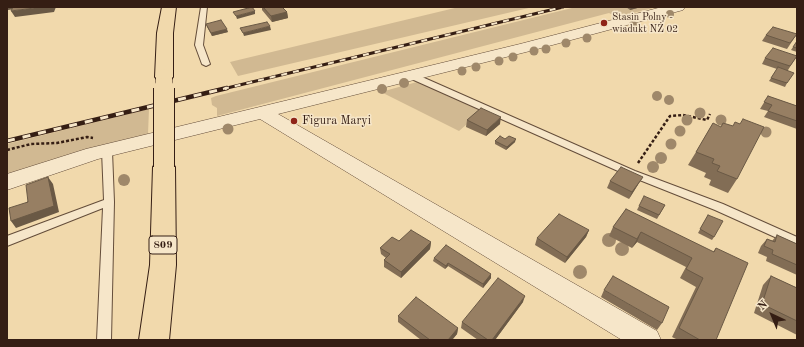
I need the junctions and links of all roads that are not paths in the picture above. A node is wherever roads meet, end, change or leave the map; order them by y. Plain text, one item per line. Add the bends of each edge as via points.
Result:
1 (169, 7) edge
2 (204, 7) edge
3 (678, 7) edge
4 (206, 64) dead end
5 (410, 75) junction
6 (261, 112) junction
7 (100, 152) junction
8 (7, 182) edge
9 (109, 202) junction
10 (7, 241) edge
11 (797, 242) edge
12 (104, 340) edge
13 (154, 340) edge
14 (646, 340) edge

1 - 13 main road, 809, bridge via 164,47 163,265
2 - 4 lane via 199,45
3 - 5 street
5 - 6 street
5 - 11 lane via 631,173 719,207
6 - 7 street
6 - 14 street
7 - 8 street
7 - 9 lane
9 - 10 lane
9 - 12 lane

